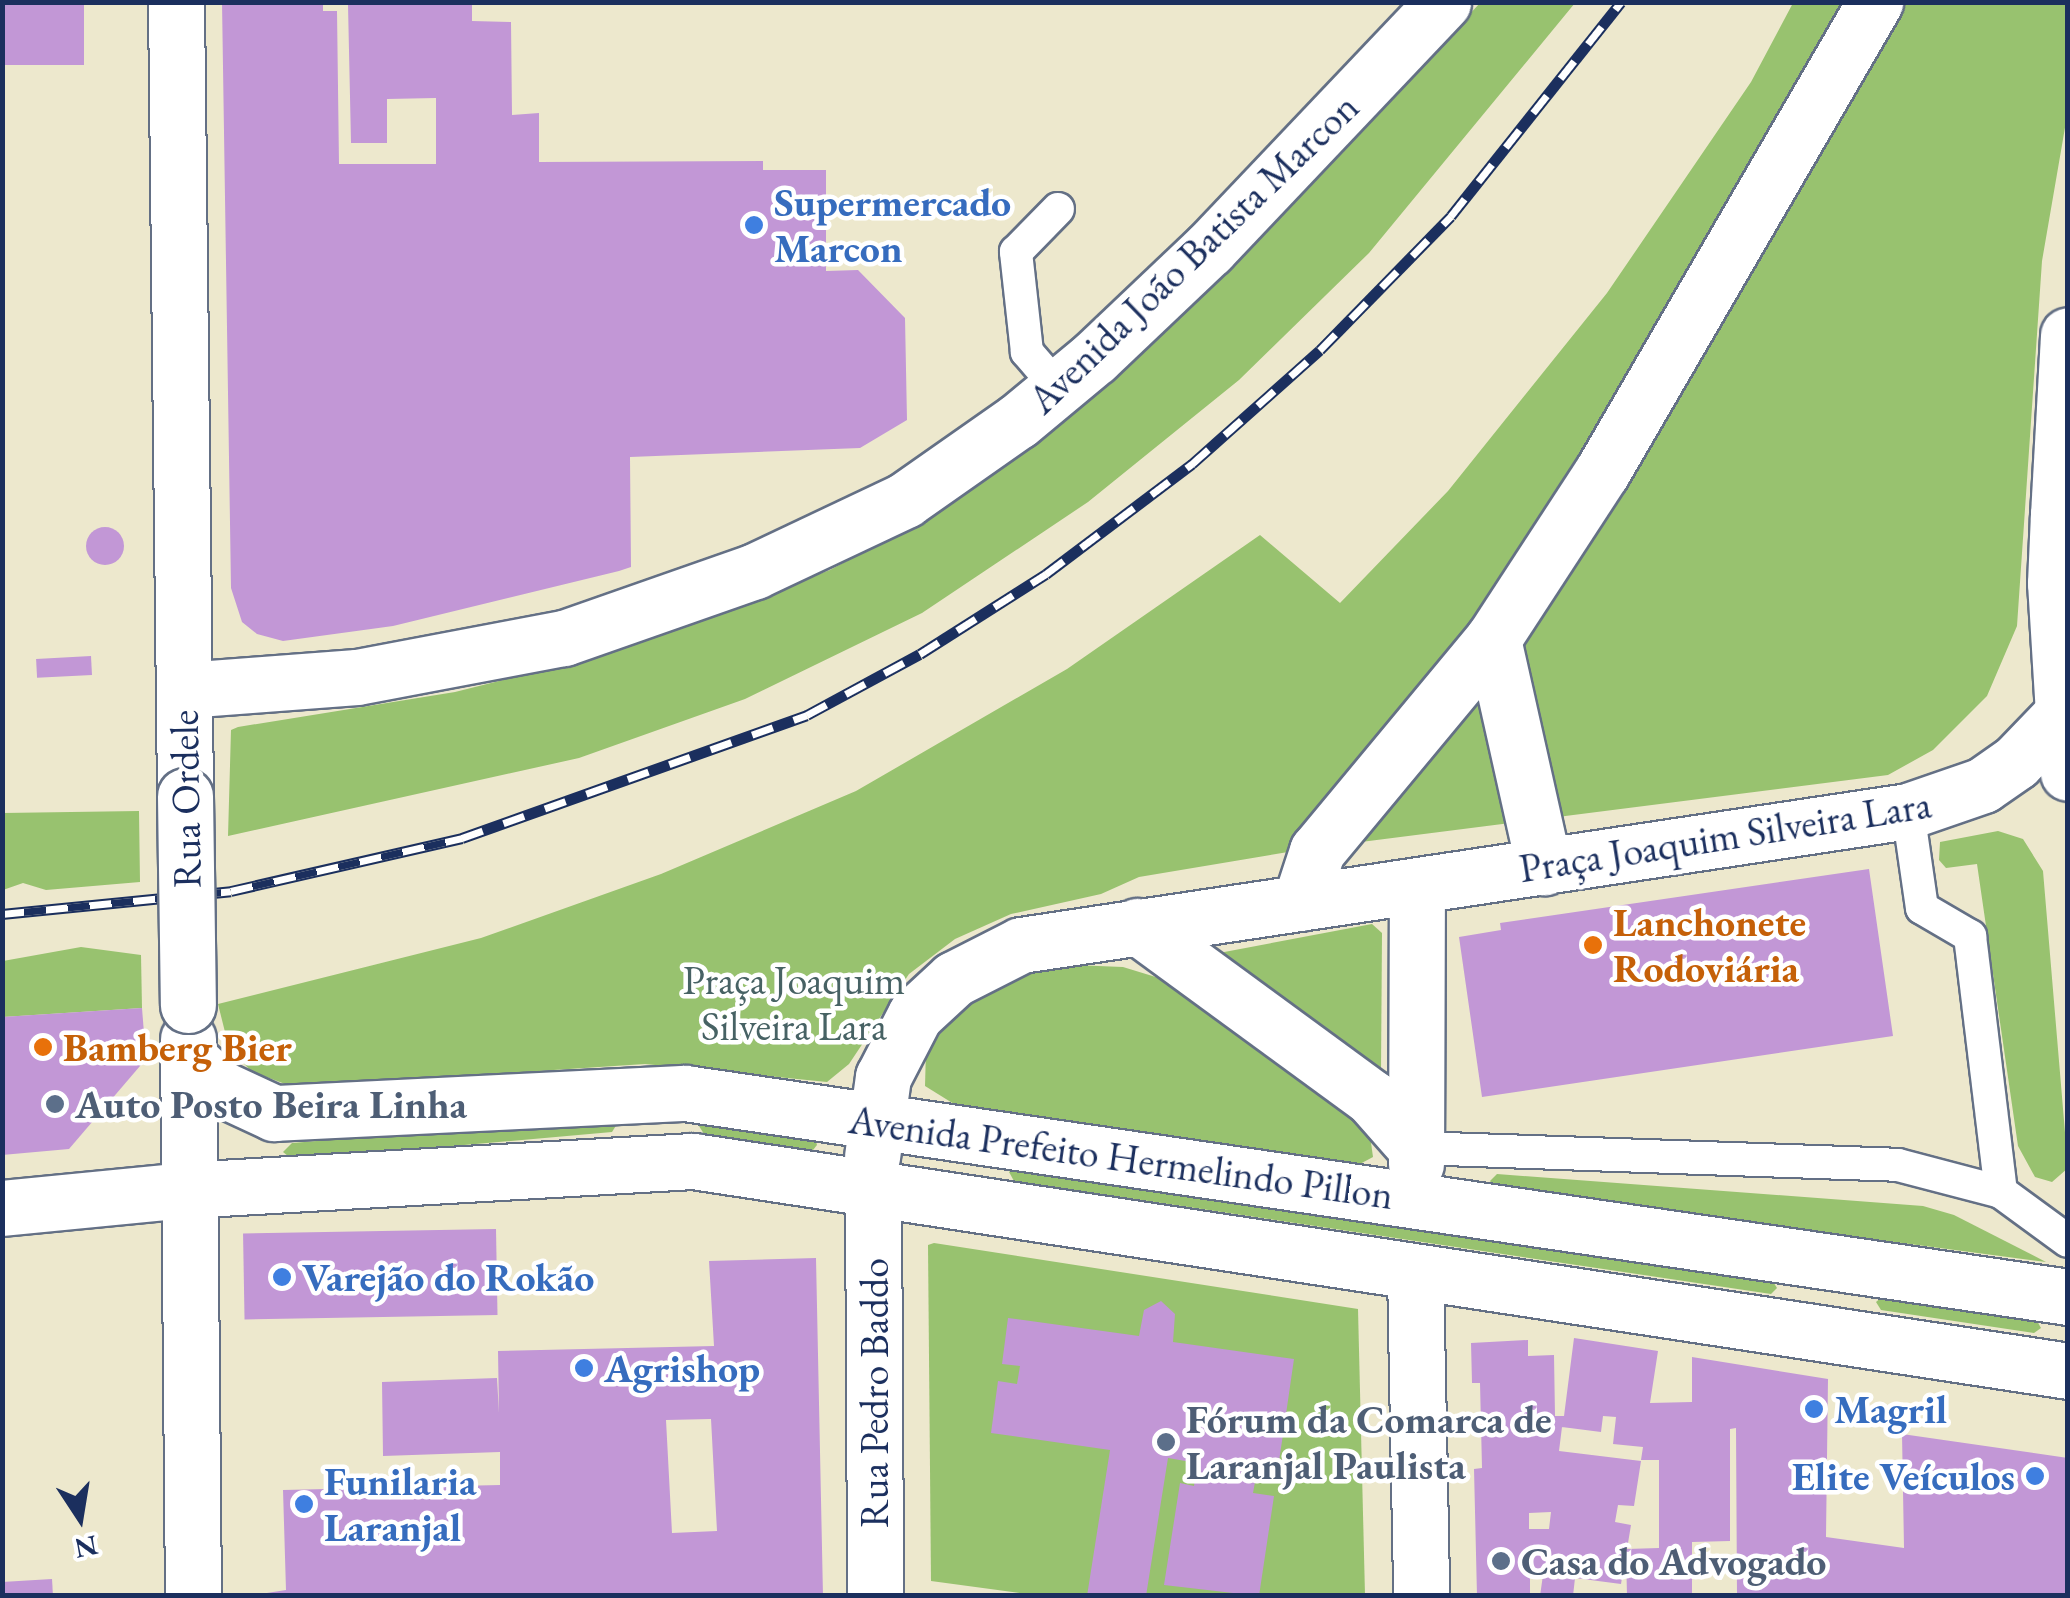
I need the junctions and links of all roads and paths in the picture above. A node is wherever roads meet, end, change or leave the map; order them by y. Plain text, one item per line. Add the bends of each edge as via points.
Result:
1 (176, 2) edge
2 (1443, 2) edge
3 (1875, 2) edge
4 (1058, 209) dead end
5 (2068, 336) edge
6 (1058, 388) junction
7 (2063, 514) edge
8 (1493, 639) junction
9 (184, 690) junction
10 (2062, 713) junction
11 (2068, 774) edge
12 (1908, 811) junction
13 (1544, 866) junction
14 (1417, 887) junction
15 (1300, 903) junction
16 (1137, 926) junction
17 (188, 1032) junction
18 (656, 1092) junction
19 (872, 1120) junction
20 (654, 1159) junction
21 (1416, 1175) junction
22 (185, 1190) junction
23 (873, 1190) junction
24 (2001, 1192) junction
25 (2, 1208) edge
26 (2068, 1240) edge
27 (1832, 1262) junction
28 (1415, 1272) junction
29 (2068, 1297) edge
30 (1820, 1334) junction
31 (2068, 1371) edge
32 (193, 1596) edge
33 (875, 1596) edge
34 (1421, 1596) edge

1 - 9 street, Rua Ordele
2 - 6 street, Avenida João Batista Marcon via 1209,249
3 - 8 street via 1647,398
4 - 6 lane via 1016,252 1026,352
5 - 7 street
6 - 9 street, Avenida João Batista Marcon via 964,461 848,530 626,619 431,666 264,688
7 - 10 street
8 - 13 street
8 - 15 street via 1318,851
9 - 17 street, Rua Ordele, bridge
10 - 11 street
10 - 12 street, Praça Joaquim Silveira Lara via 2016,762 1983,785
12 - 13 street, Praça Joaquim Silveira Lara
12 - 24 lane via 1922,908 1970,936
13 - 14 street, Praça Joaquim Silveira Lara
14 - 15 street, Praça Joaquim Silveira Lara
14 - 21 street
15 - 16 street, Praça Joaquim Silveira Lara
16 - 19 street, Praça Joaquim Silveira Lara via 1022,945 954,980 900,1037
16 - 21 street via 1372,1098
17 - 18 street, Avenida Prefeito Hermelindo Pillon via 254,1108 292,1115
17 - 22 street, Rua Ordele
18 - 19 street, Avenida Prefeito Hermelindo Pillon
18 - 20 street
19 - 21 street, Avenida Prefeito Hermelindo Pillon
19 - 23 street, Praça Joaquim Silveira Lara
20 - 22 street, Avenida Prefeito Hermelindo Pillon
20 - 23 street, Avenida Prefeito Hermelindo Pillon
21 - 24 lane via 1898,1165
21 - 27 street, Avenida Prefeito Hermelindo Pillon
22 - 25 street, Avenida Prefeito Hermelindo Pillon
22 - 32 street, Rua Ordele
23 - 28 street, Avenida Prefeito Hermelindo Pillon
23 - 33 street, Rua Pedro Baddo
24 - 26 lane
27 - 29 street, Avenida Prefeito Hermelindo Pillon
27 - 30 street
28 - 30 street, Avenida Prefeito Hermelindo Pillon
28 - 34 street
30 - 31 street, Avenida Prefeito Hermelindo Pillon

